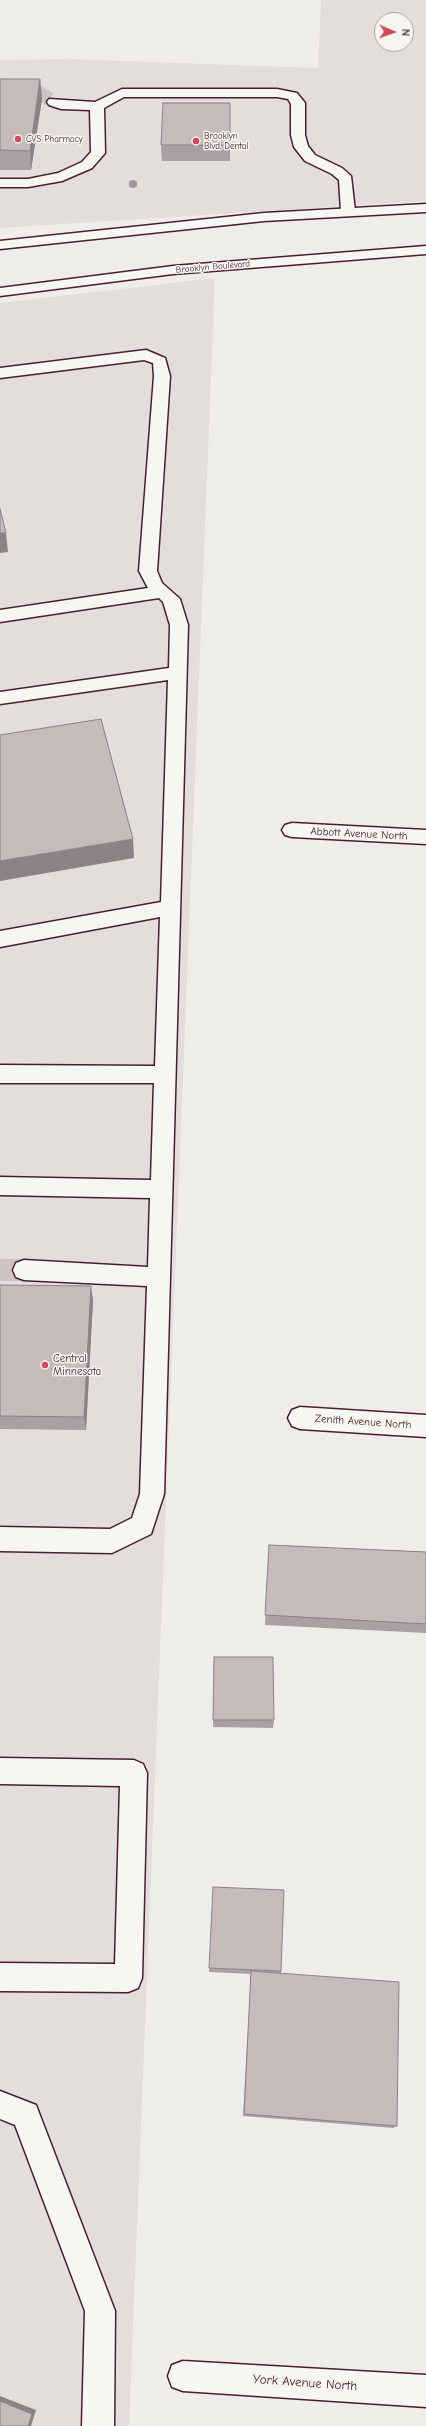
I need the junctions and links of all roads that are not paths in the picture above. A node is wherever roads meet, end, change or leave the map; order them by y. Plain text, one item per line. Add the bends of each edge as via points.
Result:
1 (54, 102) tunnel mouth
2 (97, 106) junction
3 (0, 183) edge
4 (426, 208) edge
5 (348, 211) junction
6 (0, 245) edge
7 (426, 250) edge
8 (0, 292) edge
9 (0, 373) edge
10 (162, 592) junction
11 (0, 616) edge
12 (178, 673) junction
13 (0, 698) edge
14 (292, 830) dead end
15 (426, 837) edge
16 (170, 908) junction
17 (0, 939) edge
18 (0, 1074) edge
19 (165, 1076) junction
20 (0, 1186) edge
21 (162, 1189) junction
22 (24, 1270) tunnel mouth
23 (160, 1276) junction
24 (300, 1418) dead end
25 (426, 1426) edge
26 (0, 1539) edge
27 (0, 1772) edge
28 (0, 1977) edge
29 (0, 2105) edge
30 (184, 2376) dead end
31 (426, 2391) edge
32 (98, 2426) edge

1 - 2 main road via 66,106
2 - 3 main road via 98,154 87,165 62,177 28,183
2 - 5 main road via 122,93 277,93 292,96 298,103 298,135 302,147 310,158 337,171 346,179
4 - 5 main road
5 - 6 main road via 264,217
7 - 8 main road, Brooklyn Boulevard via 173,270
9 - 10 main road via 146,355 160,361 162,376 148,571 155,586
10 - 11 main road
10 - 12 main road via 171,599 179,625
12 - 13 main road
12 - 16 main road
14 - 15 main road, Abbott Avenue North
16 - 17 main road
16 - 19 main road
18 - 19 main road
19 - 21 main road
20 - 21 main road
21 - 23 main road
22 - 23 main road
23 - 26 main road via 152,1494 142,1526 112,1541
24 - 25 main road, Zenith Avenue North
27 - 28 main road via 134,1773 128,1978
29 - 32 main road via 26,2115 100,2311
30 - 31 main road, York Avenue North

